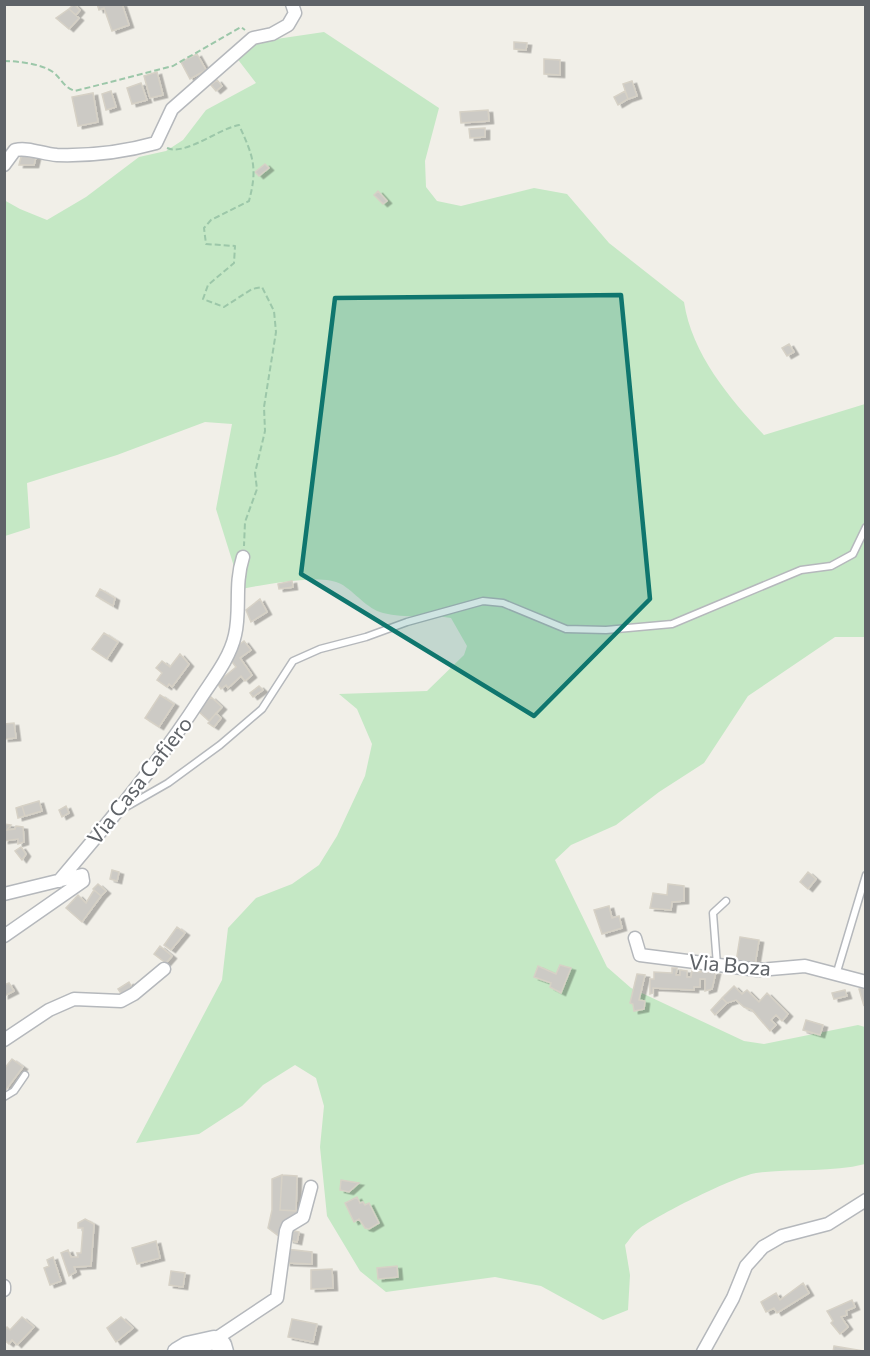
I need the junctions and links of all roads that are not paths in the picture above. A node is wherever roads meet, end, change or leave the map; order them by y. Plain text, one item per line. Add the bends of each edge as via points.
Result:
1 (291, 4) edge
2 (4, 165) edge
3 (866, 527) edge
4 (243, 557) road end
5 (120, 810) junction
6 (866, 875) edge
7 (59, 881) junction
8 (4, 894) edge
9 (726, 901) dead end
10 (4, 936) edge
11 (635, 938) dead end
12 (717, 964) junction
13 (164, 969) dead end
14 (836, 975) junction
15 (866, 982) edge
16 (4, 1040) edge
17 (25, 1075) dead end
18 (4, 1097) edge
19 (311, 1187) dead end
20 (866, 1200) edge
21 (4, 1286) edge
22 (4, 1290) edge
23 (219, 1346) edge
24 (177, 1352) edge
25 (703, 1352) edge

1 - 2 street via 295,13 288,25 253,38 172,109 156,143 127,152 57,155 24,148 15,150
3 - 5 lane via 853,554 831,566 801,570 672,624 606,630 566,628 503,603 483,601 320,649 293,661 262,709 220,745 168,783
4 - 5 street, Via Casa Cafiero via 236,592 236,634 227,656 171,744
5 - 7 street, Via Casa Cafiero
6 - 14 lane
7 - 8 street
7 - 10 street via 82,875 83,881
9 - 12 lane via 713,913
11 - 12 street, Via Boza via 640,955
12 - 14 street, Via Boza via 758,970 805,966
13 - 16 street via 121,1001 74,999 49,1010
14 - 15 street, Via Boza
17 - 18 lane via 14,1091
19 - 23 street via 303,1217 285,1231 277,1298
20 - 25 street via 828,1224 782,1236 763,1247 746,1266
21 - 22 street
23 - 24 street via 187,1346

